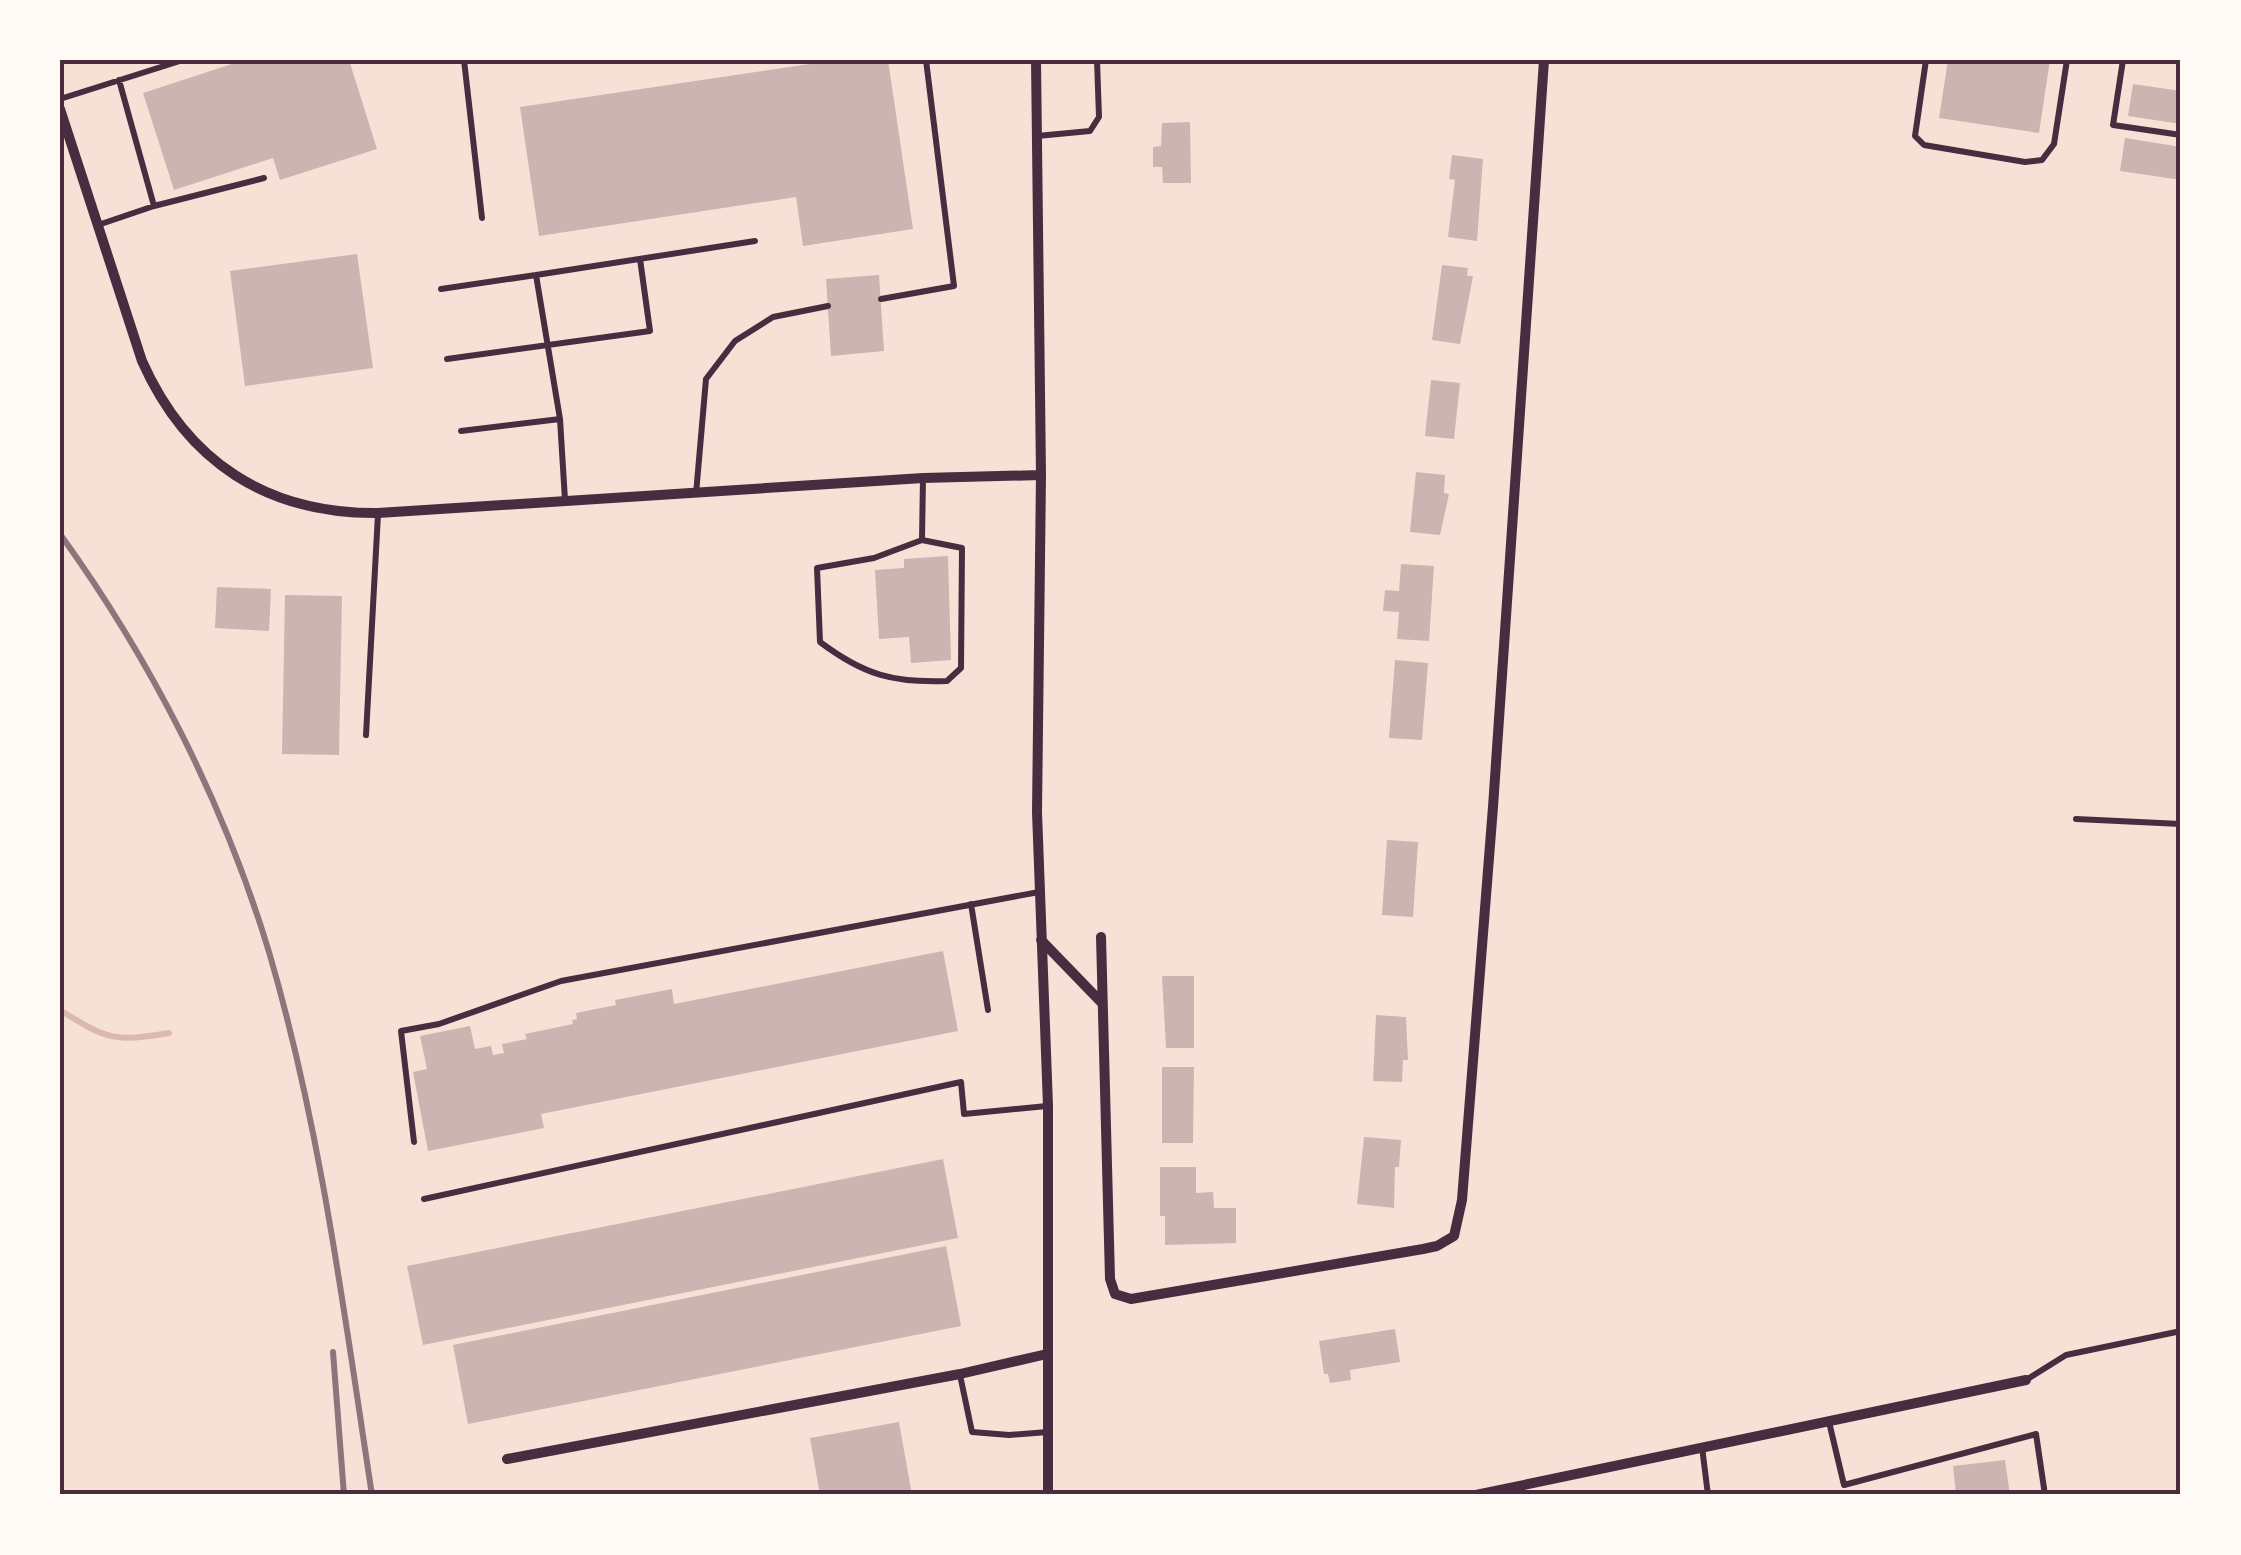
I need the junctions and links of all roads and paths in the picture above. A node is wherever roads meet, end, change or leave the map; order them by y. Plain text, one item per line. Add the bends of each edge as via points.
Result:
1 (183, 60) edge
2 (464, 60) edge
3 (926, 60) edge
4 (1036, 60) edge
5 (1097, 60) edge
6 (1544, 60) edge
7 (1926, 60) edge
8 (2066, 60) edge
9 (2123, 60) edge
10 (119, 80) junction
11 (60, 99) edge
12 (60, 109) edge
13 (2181, 135) edge
14 (1037, 136) junction
15 (264, 178) dead end
16 (154, 206) junction
17 (482, 218) dead end
18 (97, 226) junction
19 (755, 241) dead end
20 (640, 259) junction
21 (536, 274) junction
22 (441, 288) dead end
23 (880, 299) dead end
24 (828, 306) dead end
25 (548, 345) junction
26 (448, 359) dead end
27 (560, 418) junction
28 (461, 431) dead end
29 (1041, 475) junction
30 (922, 478) junction
31 (696, 495) junction
32 (564, 501) junction
33 (378, 513) junction
34 (922, 540) junction
35 (366, 735) dead end
36 (2076, 819) dead end
37 (2181, 824) edge
38 (1040, 892) junction
39 (971, 904) junction
40 (1102, 938) dead end
41 (1042, 940) junction
42 (1102, 1003) junction
43 (988, 1010) dead end
44 (1048, 1106) junction
45 (414, 1142) dead end
46 (424, 1199) dead end
47 (2181, 1330) edge
48 (1048, 1354) junction
49 (960, 1374) junction
50 (2026, 1380) joint
51 (1829, 1422) junction
52 (1048, 1432) junction
53 (1702, 1447) junction
54 (507, 1459) dead end
55 (1048, 1495) edge
56 (1476, 1495) edge
57 (1708, 1495) edge
58 (2045, 1495) edge

1 - 10 lane
2 - 17 lane
3 - 23 lane via 954,286
4 - 14 street
5 - 14 lane via 1099,117 1090,131
6 - 42 street via 1490,846 1454,1236 1423,1249 1131,1298 1115,1294
7 - 8 lane via 1915,136 1924,145 2025,162 2042,160 2054,144
9 - 13 lane via 2113,124
10 - 11 lane
10 - 16 lane
12 - 18 street
14 - 29 street
15 - 16 lane
16 - 18 lane
18 - 33 street via 156,392 173,420 240,478 283,499
19 - 20 lane
20 - 21 lane
20 - 25 lane via 650,332
21 - 22 lane
21 - 25 lane
24 - 31 lane via 772,317 734,340 706,379
25 - 26 lane
25 - 27 lane
27 - 28 lane
27 - 32 lane
29 - 30 street
29 - 38 street
30 - 31 street
30 - 34 lane
31 - 32 street
32 - 33 street
33 - 35 lane
34 - 34 lane via 962,548 962,668 948,681 910,682 850,664 820,642 817,568 874,558
36 - 37 lane
38 - 39 lane
38 - 41 street
39 - 43 lane
39 - 45 lane via 561,982 439,1024 401,1030
40 - 42 street
41 - 42 street
41 - 44 street
44 - 46 lane via 964,1114 961,1082
44 - 48 street
47 - 50 lane via 2066,1355
48 - 49 street
48 - 52 street
49 - 52 lane via 972,1432
49 - 54 street
50 - 51 street
51 - 53 street
51 - 58 lane via 1844,1484 2036,1434
52 - 55 street
53 - 56 street
53 - 57 lane

